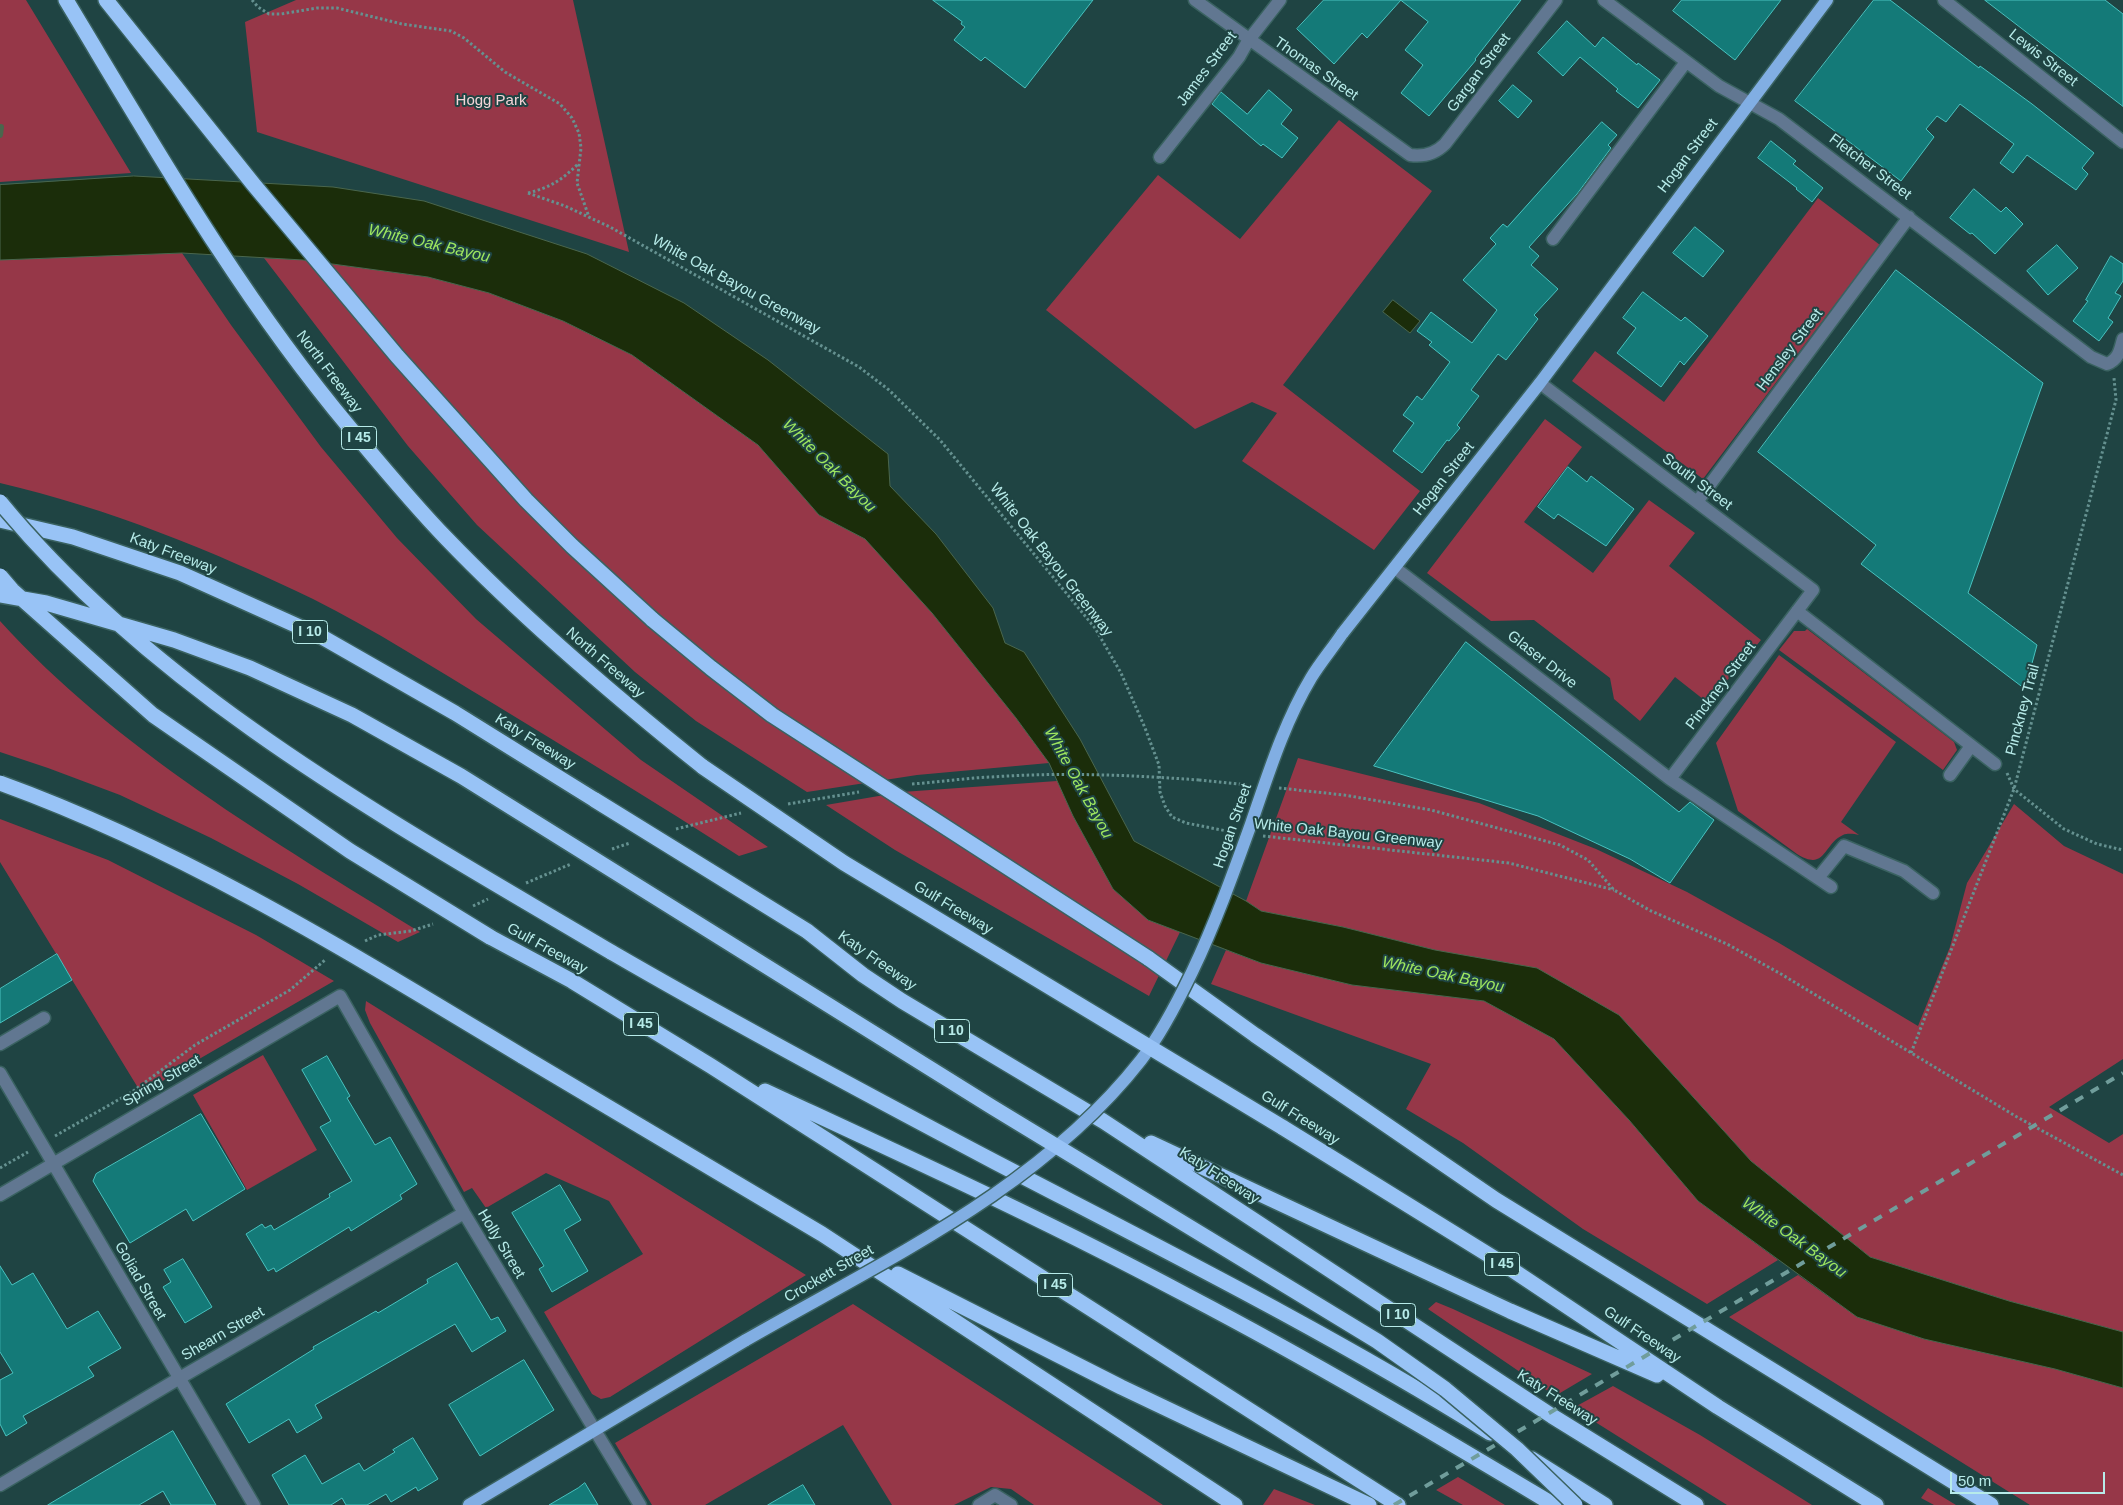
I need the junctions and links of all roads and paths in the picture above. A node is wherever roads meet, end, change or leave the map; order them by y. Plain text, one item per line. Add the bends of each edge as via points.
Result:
1 (66, 0) edge
2 (106, 0) edge
3 (252, 0) edge
4 (1195, 0) edge
5 (1280, 0) edge
6 (1556, 0) edge
7 (1604, 0) edge
8 (1827, 0) edge
9 (1944, 0) edge
10 (1248, 41) junction
11 (1686, 62) junction
12 (1749, 101) junction
13 (2123, 142) edge
14 (1422, 156) joint
15 (1160, 157) dead end
16 (578, 163) junction
17 (589, 217) junction
18 (1909, 217) junction
19 (1553, 239) dead end
20 (2123, 339) edge
21 (2112, 362) junction
22 (1540, 383) junction
23 (0, 502) edge
24 (1697, 502) junction
25 (0, 520) edge
26 (1395, 568) junction
27 (0, 576) edge
28 (0, 595) edge
29 (1797, 611) junction
30 (1971, 746) junction
31 (1994, 764) joint
32 (703, 767) joint
33 (1950, 775) dead end
34 (1670, 779) junction
35 (0, 783) edge
36 (910, 784) dead end
37 (1257, 786) dead end
38 (1276, 788) dead end
39 (2014, 789) junction
40 (1238, 833) dead end
41 (1257, 835) dead end
42 (2123, 850) edge
43 (1818, 878) junction
44 (1831, 887) dead end
45 (1614, 890) junction
46 (1933, 894) dead end
47 (340, 996) joint
48 (44, 1018) dead end
49 (1164, 1022) joint
50 (0, 1044) edge
51 (1911, 1052) junction
52 (711, 1066) junction
53 (0, 1073) edge
54 (1103, 1121) junction
55 (32, 1149) dead end
56 (52, 1163) junction
57 (0, 1168) edge
58 (2123, 1174) edge
59 (0, 1195) edge
60 (464, 1213) junction
61 (822, 1234) junction
62 (178, 1379) junction
63 (1718, 1407) junction
64 (595, 1430) junction
65 (0, 1485) edge
66 (254, 1505) edge
67 (469, 1505) edge
68 (640, 1505) edge
69 (979, 1505) edge
70 (1011, 1505) edge
71 (1235, 1505) edge
72 (1369, 1505) edge
73 (1398, 1505) edge
74 (1554, 1505) edge
75 (1575, 1505) edge
76 (1605, 1505) edge
77 (1696, 1505) edge
78 (1876, 1505) edge
79 (1992, 1505) edge

1 - 32 highway, North Freeway / I 45 via 256,304 349,427 446,537 525,616 603,686
2 - 79 highway, bridge via 254,186 423,385 526,500 653,620 711,668 772,715 1148,958 1496,1200
3 - 16 path via 269,14 337,8 402,24 445,30 464,38 505,72 560,104 572,118 578,133 581,148
4 - 10 street, Thomas Street
5 - 10 street, James Street
6 - 14 street, Gargan Street via 1445,144 1437,151
7 - 11 street, Fletcher Street
8 - 12 main road, Hogan Street
9 - 13 street, Lewis Street
10 - 14 street, Thomas Street via 1410,155
10 - 15 street, James Street
11 - 12 street, Fletcher Street via 1719,86
11 - 19 street
12 - 18 street, Fletcher Street via 1780,119
12 - 22 main road, Hogan Street
16 - 17 path via 577,183
16 - 17 path, White Oak Bayou Greenway via 549,187 528,193
17 - 40 path, White Oak Bayou Greenway via 859,367 889,390 940,440 1095,628 1121,673 1145,728 1160,765 1160,792 1172,817 1186,823
18 - 21 street, Fletcher Street via 2090,357 2107,364
18 - 24 street, Hensley Street
20 - 21 street via 2118,356
21 - 39 path, Pinckney Trail via 2116,400
22 - 24 street, South Street
22 - 26 main road, Hogan Street
23 - 76 highway, bridge via 73,581 143,644 226,710 408,831 742,1027 1243,1290 1464,1417
24 - 29 street, South Street via 1813,590
25 - 54 highway, Katy Freeway / I 10, bridge via 73,537 180,573 322,637 455,713 807,931 902,1001
26 - 34 street, Glaser Drive
26 - 49 main road, Hogan Street, bridge via 1311,677 1273,759 1232,878 1191,973
27 - 52 highway, Gulf Freeway / I 45, bridge via 152,715 350,851
28 - 75 highway, bridge via 46,603 174,640 250,668 352,715 461,776 992,1107 1377,1341 1445,1389 1510,1443
29 - 30 street
29 - 34 street, Pinckney Street
30 - 31 street
30 - 33 street
31 - 39 path via 2007,774
32 - 63 highway, Gulf Freeway / I 45, bridge via 844,863 1505,1265
34 - 43 street, Glaser Drive
35 - 61 highway, bridge via 116,830 266,906
36 - 37 path, bridge via 992,776 1074,774 1128,775
38 - 45 path via 1344,795 1431,810 1560,845 1588,860
39 - 42 path via 2064,829 2097,844
39 - 51 path, Pinckney Trail
41 - 45 path, White Oak Bayou Greenway via 1509,863
43 - 44 street, Glaser Drive
43 - 46 street via 1844,846 1904,871
45 - 51 path via 1773,969
47 - 56 street, Spring Street
47 - 60 street, Holly Street
48 - 50 street
49 - 64 main road, Crockett Street, bridge via 1143,1058 1118,1087 1080,1127 1012,1182 920,1240
51 - 58 path via 2018,1118
52 - 73 highway, Gulf Freeway / I 45
52 - 74 highway via 935,1170 1186,1295 1430,1431
53 - 56 street, Goliad Street
54 - 63 highway via 1510,1311 1648,1371
54 - 77 highway, Katy Freeway / I 10 via 1552,1416
55 - 57 path
56 - 59 street, Spring Street
56 - 62 street, Goliad Street
60 - 62 street, Shearn Street
60 - 64 street, Holly Street
61 - 71 highway
61 - 72 highway via 1121,1387
62 - 65 street, Shearn Street
62 - 66 street, Goliad Street
63 - 78 highway, Gulf Freeway / I 45
64 - 67 main road, Crockett Street
64 - 68 street, Holly Street
69 - 70 street via 995,1495

